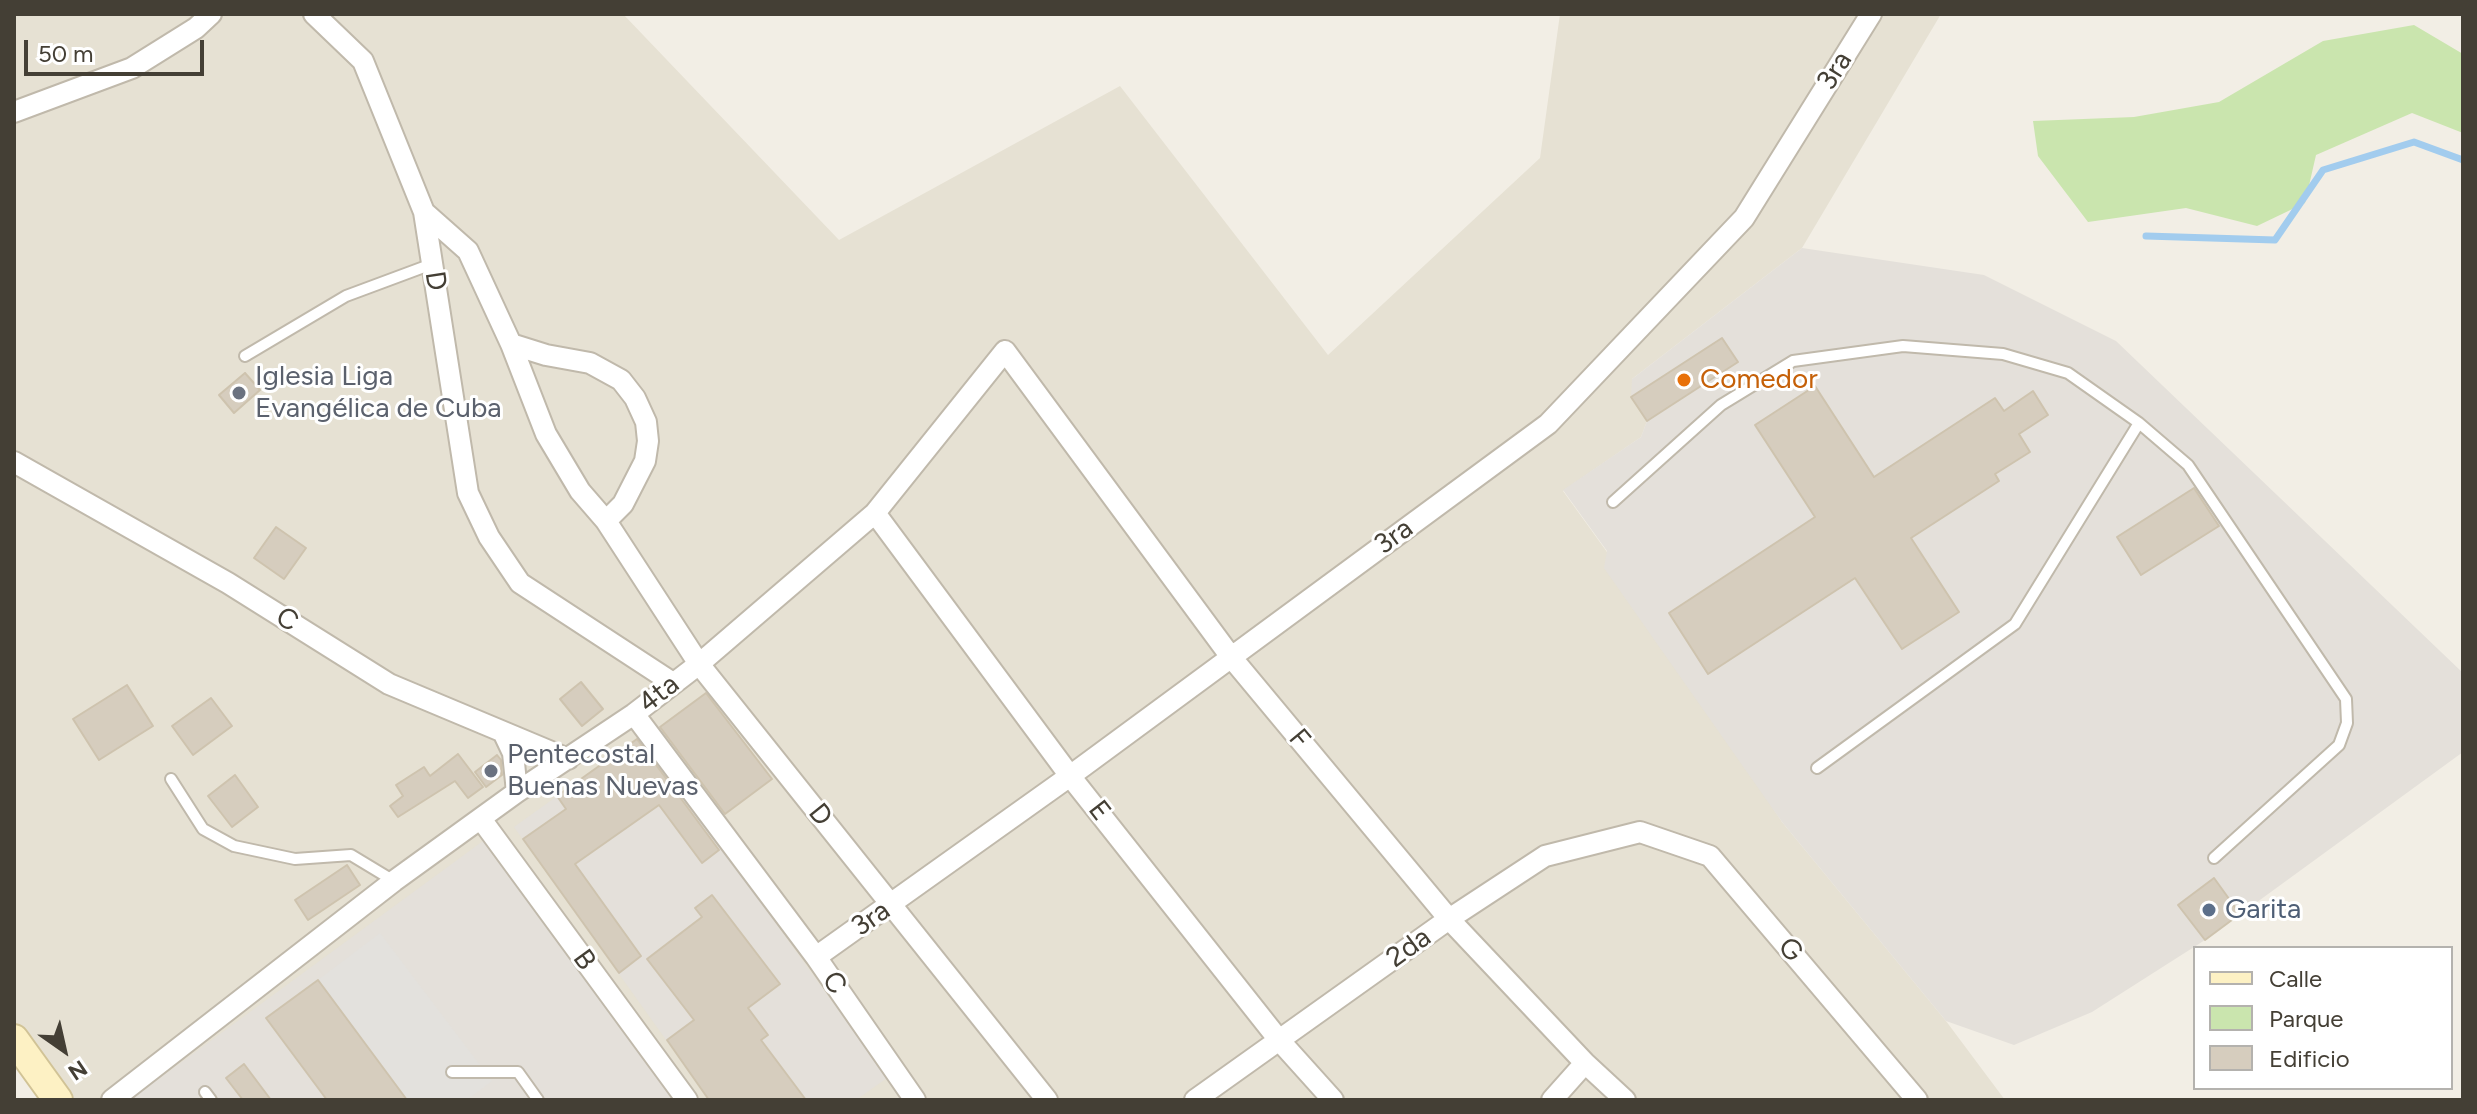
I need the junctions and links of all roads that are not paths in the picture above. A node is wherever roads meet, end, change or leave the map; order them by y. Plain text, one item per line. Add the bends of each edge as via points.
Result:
1 (211, 14) edge
2 (314, 14) edge
3 (1871, 14) edge
4 (14, 112) edge
5 (424, 212) junction
6 (433, 263) junction
7 (511, 344) junction
8 (1005, 351) joint
9 (245, 356) dead end
10 (2139, 423) junction
11 (14, 462) edge
12 (1613, 502) dead end
13 (875, 513) junction
14 (606, 521) junction
15 (1231, 657) junction
16 (699, 664) junction
17 (673, 683) junction
18 (634, 714) junction
19 (504, 734) junction
20 (568, 759) junction
21 (1817, 768) dead end
22 (1070, 776) junction
23 (171, 779) dead end
24 (517, 792) junction
25 (481, 819) junction
26 (1640, 832) joint
27 (2214, 858) dead end
28 (394, 881) junction
29 (892, 905) junction
30 (1449, 919) junction
31 (816, 957) junction
32 (14, 1039) edge
33 (1279, 1040) junction
34 (1585, 1063) junction
35 (452, 1072) dead end
36 (58, 1100) edge
37 (112, 1100) edge
38 (538, 1100) edge
39 (687, 1100) edge
40 (915, 1100) edge
41 (1047, 1100) edge
42 (1195, 1100) edge
43 (1333, 1100) edge
44 (1552, 1100) edge
45 (1625, 1100) edge
46 (1917, 1100) edge

1 - 4 street via 132,68
2 - 5 street, D via 363,61
3 - 15 street, 3ra via 1744,218 1548,424
5 - 6 street, D
5 - 7 street, D via 468,251
6 - 9 lane via 346,296
6 - 17 street, D via 468,493 489,537 520,583
7 - 14 street, D via 546,434 580,491
7 - 14 street via 590,363 621,380 635,398 646,422 645,461 636,484
8 - 13 street, 4ta
8 - 15 street, F
10 - 12 lane via 2068,373 2003,354 1903,346 1793,361 1721,405
10 - 21 lane via 2015,624
10 - 27 lane via 2188,465 2346,699 2347,723 2339,745
11 - 19 street, C via 228,583 389,684
13 - 16 street, 4ta
13 - 22 street, E
14 - 16 street, D
15 - 22 street, 3ra
15 - 30 street, F
16 - 17 street, 4ta
16 - 29 street, D
17 - 18 street, 4ta
18 - 20 street, 4ta
18 - 31 street, C
19 - 20 street, C
19 - 24 street via 513,753
20 - 24 street, 4ta
22 - 29 street, 3ra
22 - 33 street, E
23 - 28 lane via 203,829 234,846 295,859 351,855
24 - 25 street, 4ta
25 - 28 street, 4ta
25 - 39 street, B
26 - 30 street, 2da via 1545,856
26 - 46 street, G via 1710,856
28 - 37 street, 4ta
29 - 31 street, 3ra
29 - 41 street, D
30 - 33 street, 2da
30 - 34 street, F
31 - 40 street, C
32 - 36 main road
33 - 42 street, 2da
33 - 43 street, E
34 - 44 street
34 - 45 street, F
35 - 38 lane via 518,1072

